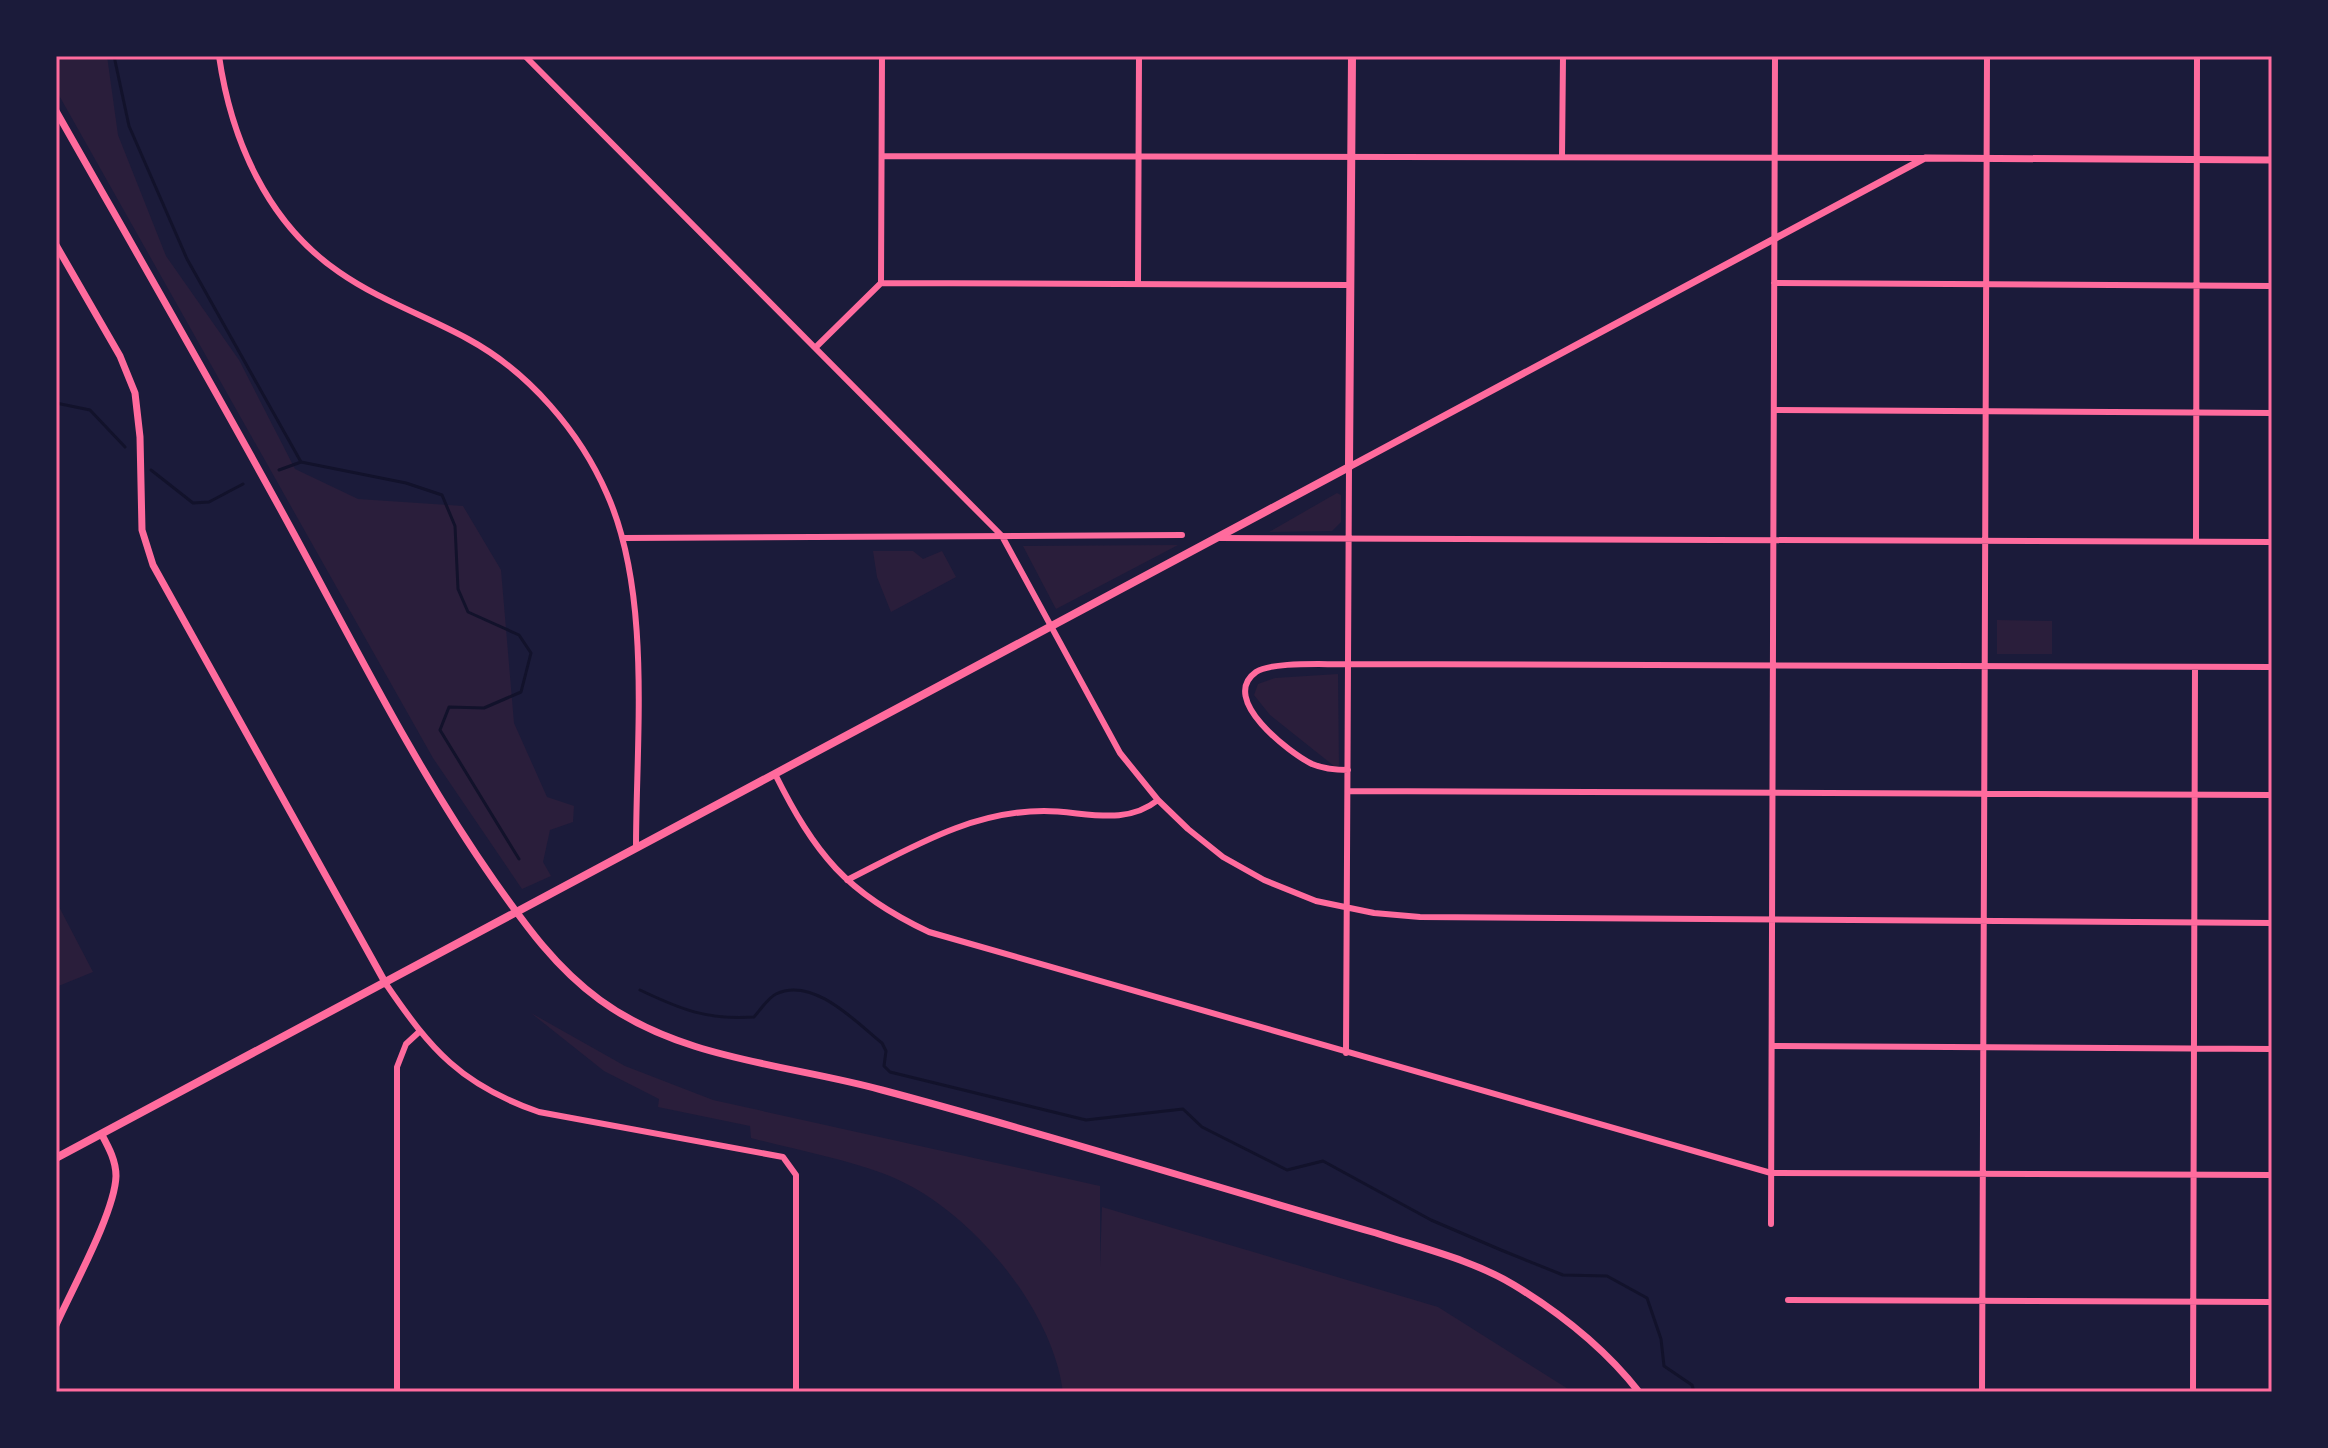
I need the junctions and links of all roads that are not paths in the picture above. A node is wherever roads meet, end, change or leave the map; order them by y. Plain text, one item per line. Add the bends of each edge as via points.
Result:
1 (219, 56) edge
2 (525, 56) edge
3 (882, 56) edge
4 (1139, 56) edge
5 (1352, 56) edge
6 (1563, 56) edge
7 (1775, 56) edge
8 (1987, 56) edge
9 (2197, 56) edge
10 (56, 111) edge
11 (882, 156) junction
12 (1139, 157) junction
13 (1351, 157) junction
14 (1562, 157) junction
15 (1775, 157) junction
16 (1925, 158) junction
17 (1986, 158) junction
18 (2197, 160) junction
19 (2272, 160) edge
20 (1774, 240) junction
21 (56, 245) edge
22 (881, 283) junction
23 (1774, 283) junction
24 (1138, 284) junction
25 (1986, 284) junction
26 (1350, 285) junction
27 (2197, 285) junction
28 (2272, 286) edge
29 (816, 347) junction
30 (1774, 410) junction
31 (1985, 412) junction
32 (2196, 413) junction
33 (2272, 413) edge
34 (1349, 467) junction
35 (1182, 535) dead end
36 (1002, 536) junction
37 (623, 538) junction
38 (1217, 538) junction
39 (1349, 538) junction
40 (1773, 540) junction
41 (1985, 540) junction
42 (2196, 541) junction
43 (2272, 542) edge
44 (1051, 627) junction
45 (1348, 664) junction
46 (1773, 666) junction
47 (1985, 666) junction
48 (2195, 667) junction
49 (2272, 667) edge
50 (1348, 770) junction
51 (775, 774) junction
52 (1348, 791) junction
53 (1772, 793) junction
54 (1984, 794) junction
55 (2195, 795) junction
56 (2272, 795) edge
57 (1158, 800) junction
58 (636, 848) junction
59 (847, 880) junction
60 (1347, 909) junction
61 (1772, 920) junction
62 (1984, 921) junction
63 (2194, 922) junction
64 (2272, 923) edge
65 (386, 984) junction
66 (419, 1032) junction
67 (1772, 1046) junction
68 (1983, 1047) junction
69 (2194, 1048) junction
70 (2272, 1049) edge
71 (1346, 1053) junction
72 (102, 1135) junction
73 (56, 1158) edge
74 (1771, 1173) junction
75 (1983, 1174) junction
76 (2193, 1175) junction
77 (2272, 1175) edge
78 (1771, 1224) dead end
79 (1788, 1300) dead end
80 (1982, 1301) junction
81 (2193, 1302) junction
82 (2272, 1302) edge
83 (56, 1325) edge
84 (397, 1392) edge
85 (796, 1392) edge
86 (1639, 1392) edge
87 (1982, 1392) edge
88 (2193, 1392) edge

1 - 37 street via 238,139 261,186 294,232 336,271 469,339 526,381 587,456
2 - 29 street
3 - 11 street
4 - 12 street
5 - 13 main road
6 - 14 street
7 - 15 street
8 - 17 street
9 - 18 street
10 - 86 street via 418,763 533,936 552,960 601,1001 695,1048 881,1089 1457,1260 1512,1284 1581,1333
11 - 12 street
11 - 22 street
12 - 13 street
12 - 24 street
13 - 14 street
13 - 26 main road
14 - 15 street
15 - 16 street
15 - 20 street
16 - 17 street
16 - 20 street
17 - 18 street
17 - 25 street
18 - 19 street
18 - 27 street
20 - 23 street
20 - 34 street
21 - 65 street via 120,356 135,393 142,530 153,565
22 - 24 street
22 - 29 street
23 - 25 street
23 - 30 street
24 - 26 street
25 - 27 street
25 - 31 street
26 - 34 main road
27 - 28 street
27 - 32 street
29 - 36 street
30 - 31 street
30 - 40 street
31 - 32 street
31 - 41 street
32 - 33 street
32 - 42 street
34 - 38 main road
34 - 39 street
35 - 36 street
36 - 37 street
36 - 44 street
37 - 58 street via 636,640
38 - 39 street
38 - 44 main road
39 - 40 street
39 - 45 street
40 - 41 street
40 - 46 street
41 - 42 street
41 - 47 street
42 - 43 street
44 - 51 main road
44 - 57 street via 1120,753
45 - 46 street
45 - 50 street
45 - 50 street via 1263,669 1246,688 1253,714 1279,742 1312,764
46 - 47 street
46 - 53 street
47 - 48 street
47 - 54 street
48 - 49 street
48 - 55 street
50 - 52 street
51 - 58 main road
51 - 59 street via 811,841
52 - 53 street
52 - 60 street
53 - 54 street
53 - 61 street
54 - 55 street
54 - 62 street
55 - 56 street
55 - 63 street
57 - 59 street via 1126,816 1040,811 972,822
57 - 60 street via 1223,857 1264,880
58 - 65 main road
59 - 71 street via 907,922 953,941
60 - 61 street via 1420,917
60 - 71 street
61 - 62 street
61 - 67 street
62 - 63 street
62 - 68 street
63 - 64 street
63 - 69 street
65 - 66 street
65 - 72 main road
66 - 84 street via 406,1044 397,1067
66 - 85 street via 444,1060 488,1092 539,1112 783,1157 791,1164 796,1175
67 - 68 street
67 - 74 street
68 - 69 street
68 - 75 street
69 - 70 street
69 - 76 street
71 - 74 street
72 - 73 main road
72 - 83 street via 114,1159 115,1181
74 - 75 street
74 - 78 street
75 - 76 street
75 - 80 street
76 - 77 street
76 - 81 street
79 - 80 street
80 - 81 street
80 - 87 street
81 - 82 street
81 - 88 street

